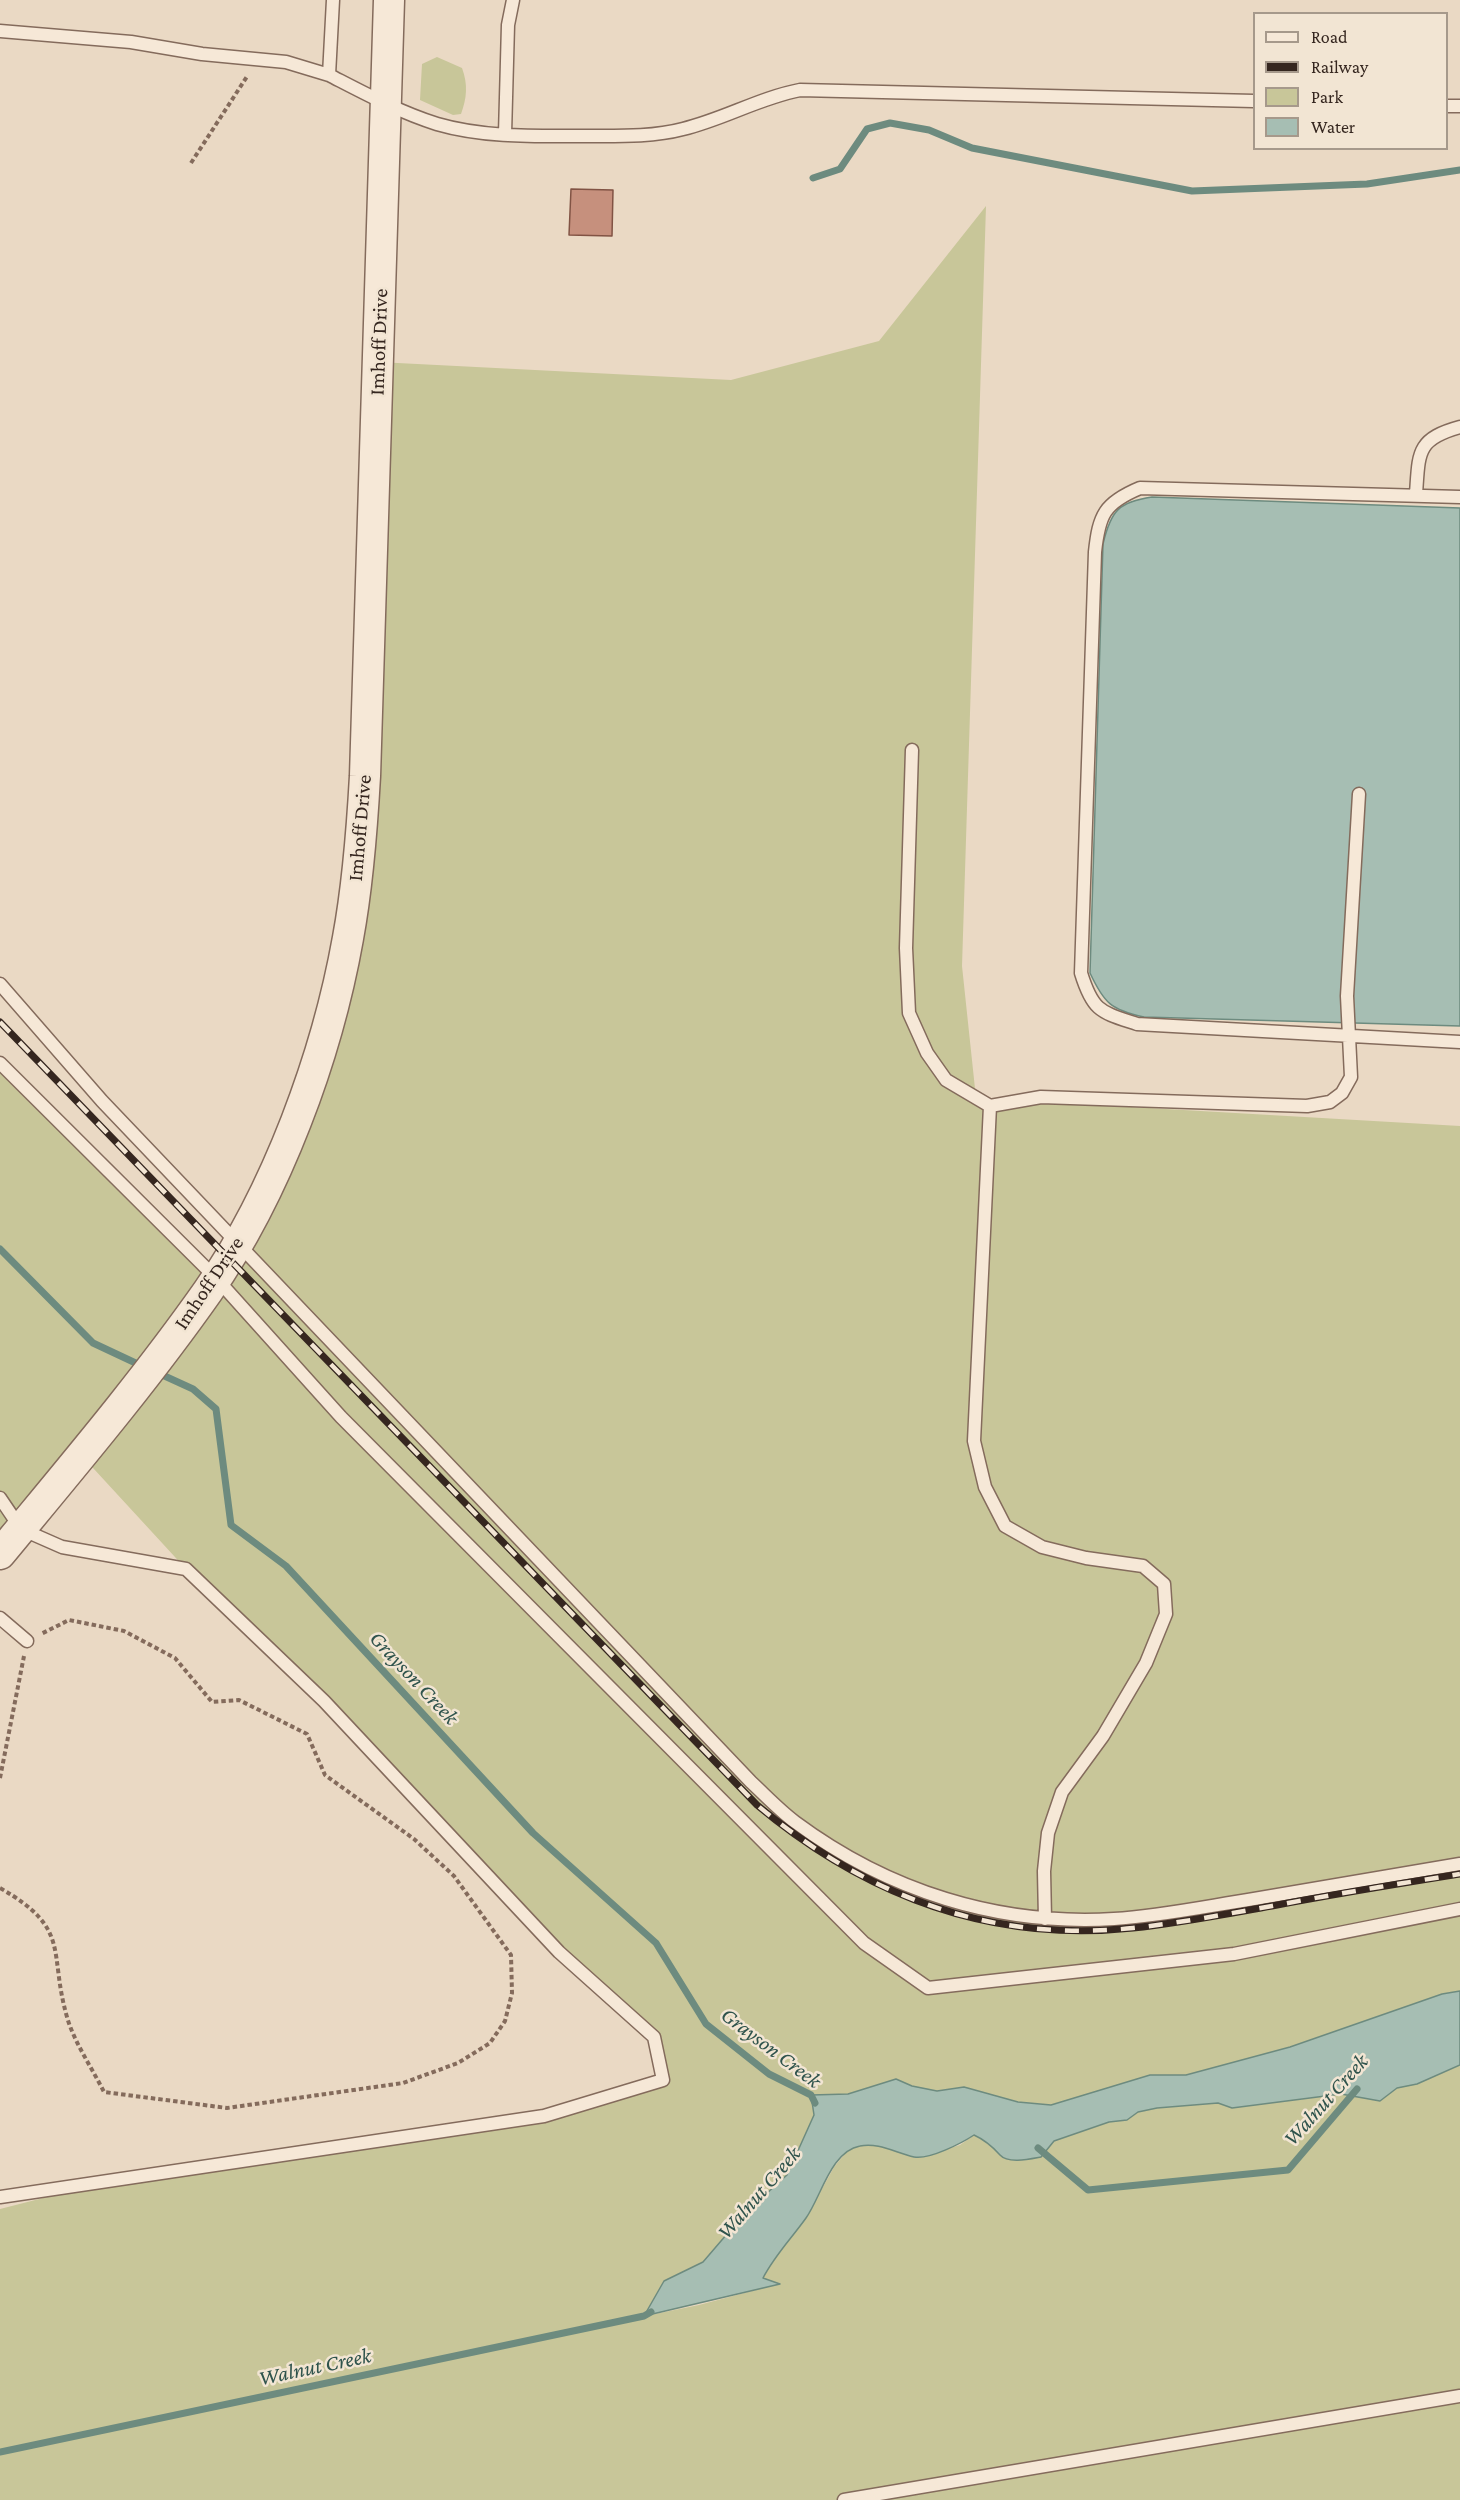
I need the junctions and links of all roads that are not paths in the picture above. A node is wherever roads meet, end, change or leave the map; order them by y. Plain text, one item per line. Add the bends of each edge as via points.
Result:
1 (333, 0) edge
2 (389, 0) edge
3 (513, 0) edge
4 (0, 31) edge
5 (329, 75) junction
6 (1253, 101) edge
7 (386, 105) junction
8 (505, 134) junction
9 (1460, 427) edge
10 (1416, 494) junction
11 (1460, 497) edge
12 (912, 750) dead end
13 (1359, 794) dead end
14 (0, 984) edge
15 (1347, 1035) junction
16 (1460, 1042) edge
17 (0, 1063) edge
18 (990, 1106) junction
19 (237, 1243) junction
20 (213, 1284) junction
21 (0, 1498) edge
22 (21, 1529) junction
23 (0, 1554) edge
24 (0, 1618) edge
25 (27, 1641) road end
26 (1460, 1864) edge
27 (1460, 1909) edge
28 (1045, 1919) junction
29 (0, 2197) edge
30 (1460, 2396) edge
31 (844, 2500) edge

1 - 5 lane
2 - 7 street, Imhoff Drive
3 - 8 lane via 508,25
4 - 5 lane via 131,42 286,62
5 - 7 lane
6 - 8 lane via 800,90 776,94 681,130 612,136
7 - 8 lane via 438,124
7 - 19 street, Imhoff Drive via 360,858 348,940 329,1019 280,1157
9 - 10 lane via 1437,434 1423,447
10 - 11 lane
10 - 15 lane via 1140,488 1116,498 1105,509 1097,528 1081,973 1089,998 1104,1013 1137,1024
12 - 18 lane via 906,948 909,1013 927,1053 946,1080
13 - 15 lane
14 - 19 lane via 102,1101
15 - 16 lane
15 - 18 lane via 1351,1077 1342,1093 1330,1102 1307,1106 1041,1097
17 - 20 lane
18 - 28 lane via 974,1441 985,1487 1005,1526 1042,1547 1143,1566 1164,1584 1166,1614 1146,1663 1103,1736 1062,1792 1048,1833
19 - 20 street, Imhoff Drive
19 - 28 lane via 714,1743 793,1820 886,1878 990,1912
20 - 22 street, Imhoff Drive
20 - 27 lane via 864,1943 928,1988 1234,1954
21 - 22 lane
22 - 23 street, Imhoff Drive
22 - 29 lane via 62,1547 186,1569 324,1701 559,1952 654,2037 663,2080 544,2116
24 - 25 lane
26 - 28 lane via 1191,1909 1114,1919
30 - 31 lane

